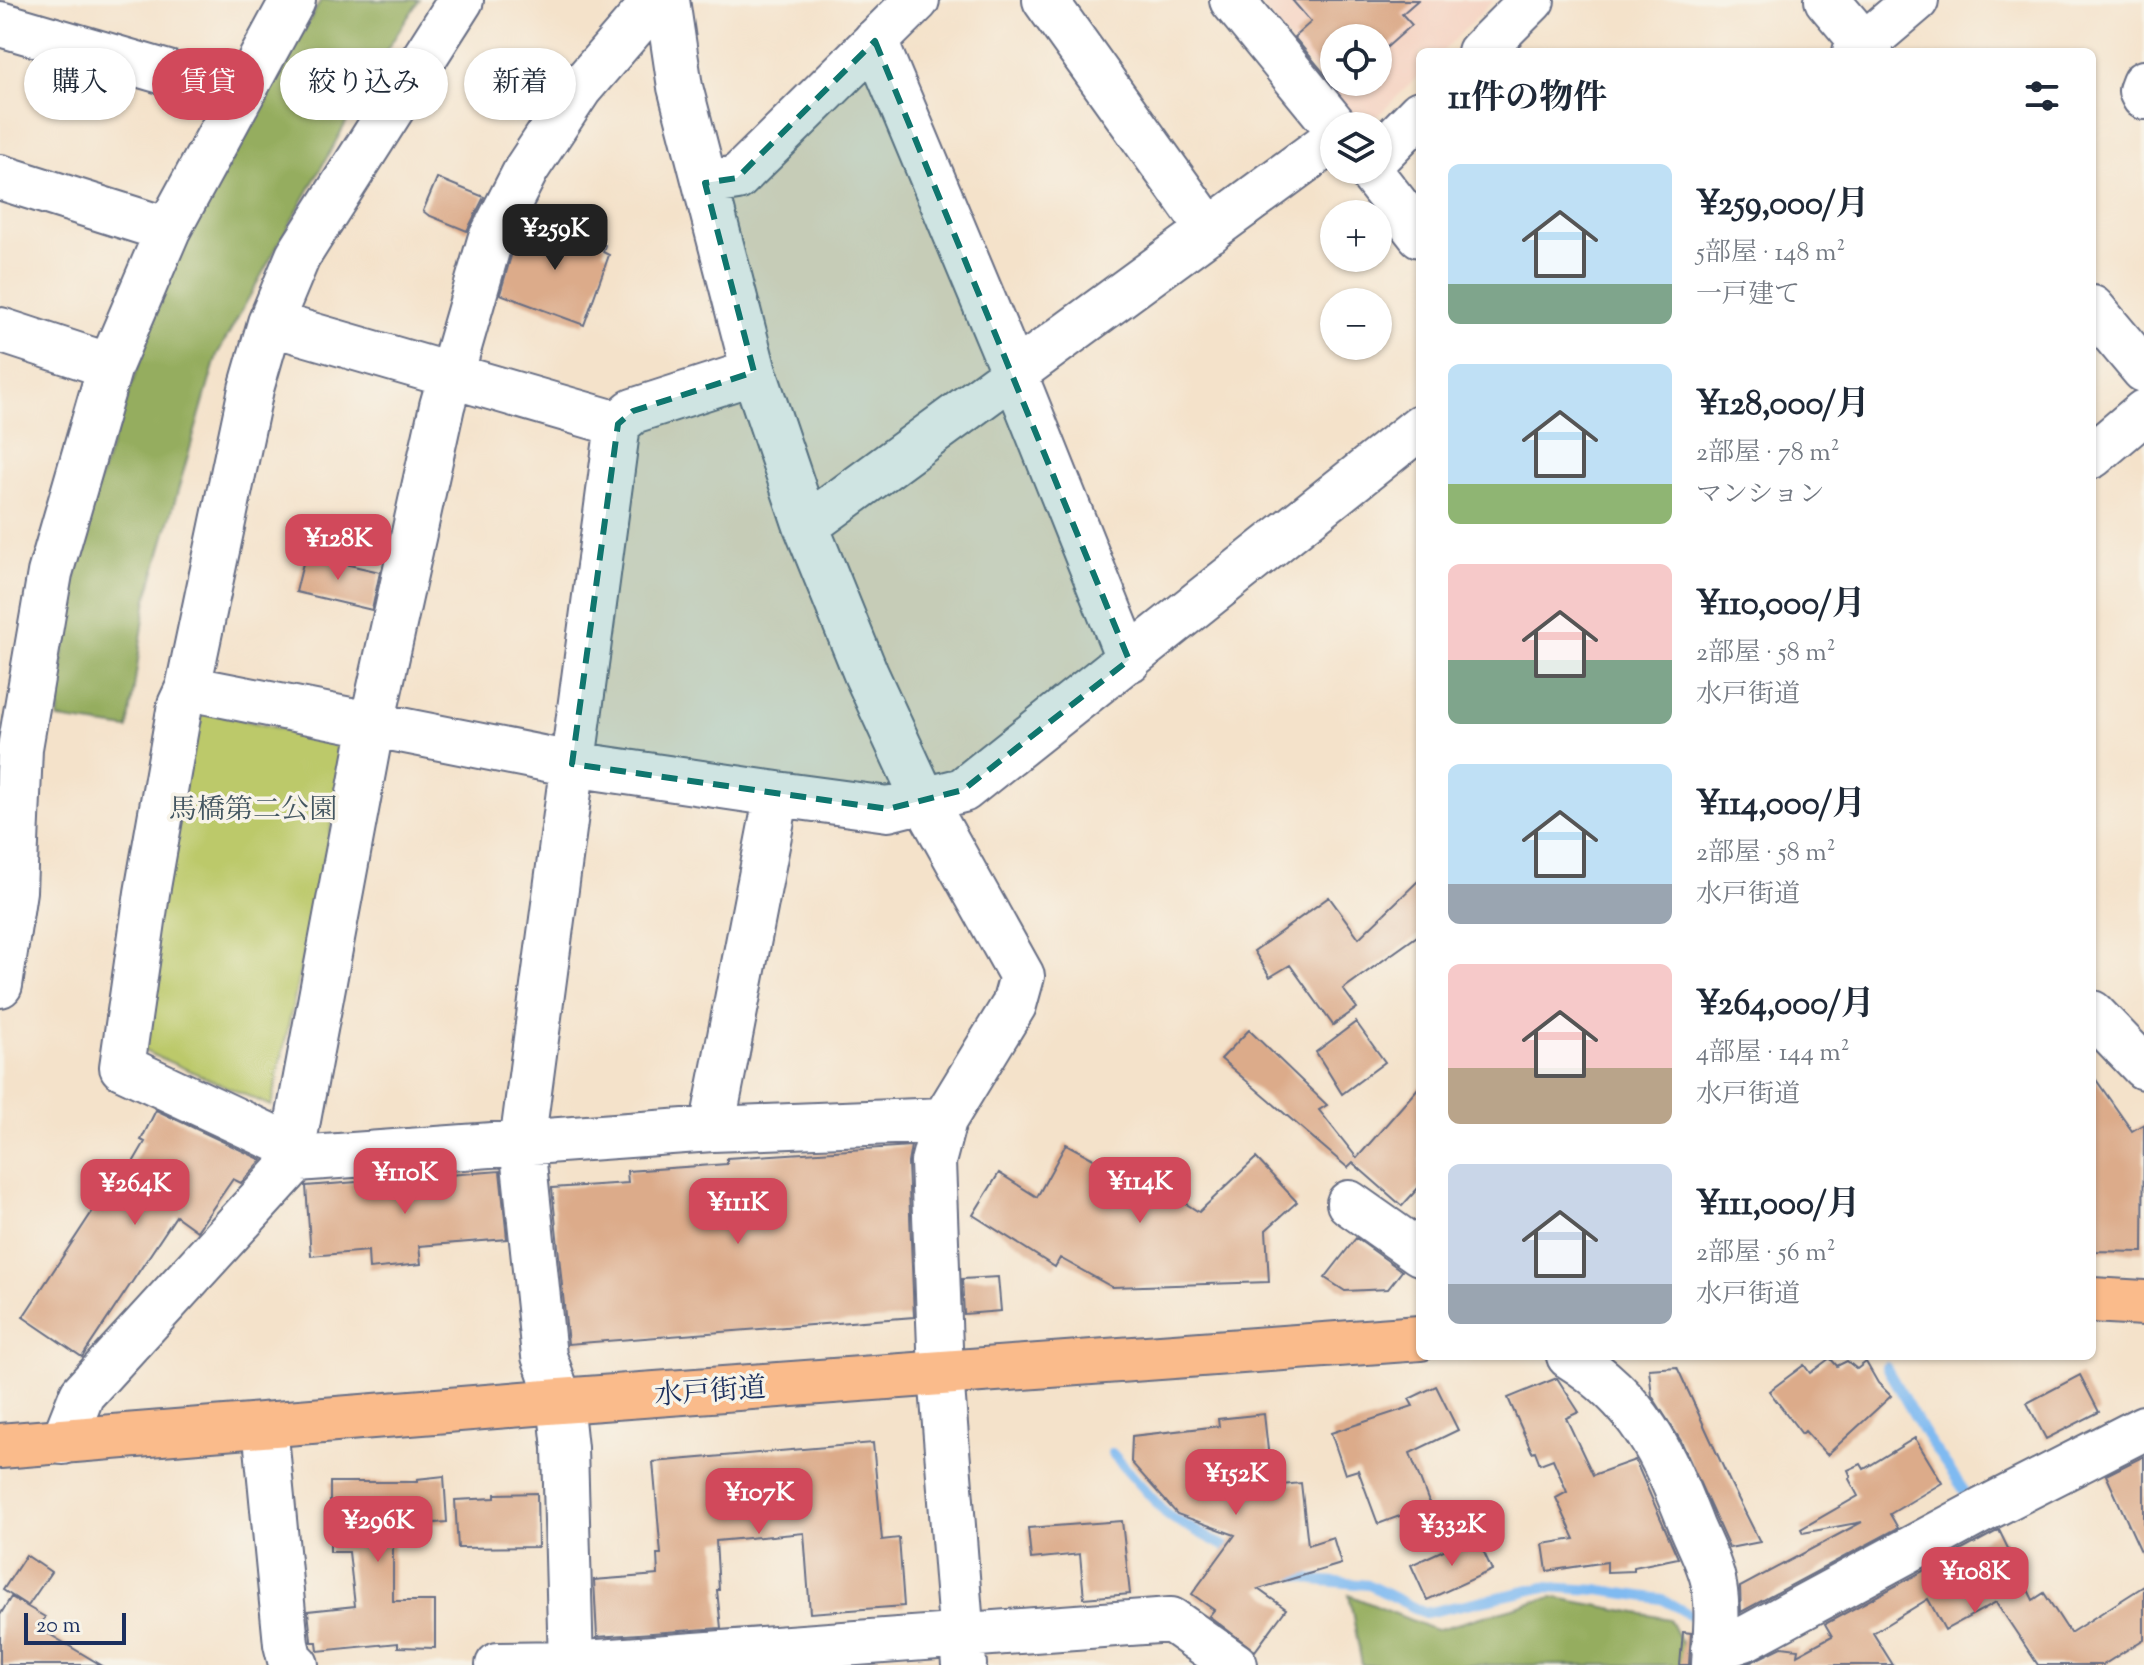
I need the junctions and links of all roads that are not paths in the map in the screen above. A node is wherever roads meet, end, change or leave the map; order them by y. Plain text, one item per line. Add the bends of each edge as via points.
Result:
1 (293, 0) edge
2 (461, 0) edge
3 (656, 0) edge
4 (667, 0) edge
5 (917, 0) edge
6 (1045, 0) edge
7 (1232, 0) edge
8 (1532, 0) edge
9 (1827, 0) edge
10 (1916, 0) edge
11 (0, 24) edge
12 (875, 41) junction
13 (1484, 48) edge
14 (1862, 48) edge
15 (1864, 48) edge
16 (264, 51) edge
17 (152, 68) edge
18 (2144, 83) edge
19 (2144, 97) edge
20 (1324, 112) edge
21 (1416, 117) edge
22 (226, 120) edge
23 (1392, 142) edge
24 (1320, 149) edge
25 (0, 177) edge
26 (705, 183) junction
27 (1380, 184) edge
28 (168, 230) junction
29 (1416, 230) edge
30 (1210, 231) junction
31 (2096, 313) edge
32 (270, 323) junction
33 (0, 330) edge
34 (110, 366) junction
35 (2144, 370) edge
36 (754, 372) junction
37 (1013, 373) junction
38 (450, 376) junction
39 (2144, 412) edge
40 (618, 424) junction
41 (1416, 430) edge
42 (2096, 453) edge
43 (806, 526) junction
44 (1129, 660) junction
45 (188, 688) junction
46 (372, 724) junction
47 (572, 764) junction
48 (777, 794) junction
49 (925, 802) junction
50 (0, 985) edge
51 (2096, 1017) edge
52 (2144, 1067) edge
53 (944, 1120) junction
54 (712, 1129) junction
55 (522, 1144) junction
56 (295, 1153) junction
57 (1349, 1203) dead end
58 (1416, 1250) edge
59 (2096, 1300) edge
60 (2144, 1303) edge
61 (1416, 1338) edge
62 (1576, 1360) edge
63 (941, 1374) junction
64 (560, 1401) junction
65 (265, 1426) junction
66 (2144, 1428) edge
67 (63, 1442) junction
68 (0, 1446) edge
69 (1715, 1640) edge
70 (963, 1650) edge
71 (571, 1664) edge
72 (296, 1665) edge
73 (498, 1665) edge
74 (1235, 1665) edge

1 - 16 street
2 - 32 street via 298,256
3 - 38 street via 580,88 527,168 490,240
4 - 26 street via 680,87
5 - 12 street
6 - 30 street
7 - 20 street
8 - 13 street
9 - 14 street
10 - 15 street
11 - 17 street
12 - 26 street via 737,178
12 - 37 street
18 - 19 street
21 - 23 street
22 - 28 street
24 - 30 street
25 - 28 street
26 - 36 street
27 - 29 street
28 - 34 street
30 - 37 street
31 - 35 street
32 - 38 street
32 - 45 street via 251,389
33 - 34 street
34 - 50 street via 50,573 20,748 14,891
36 - 40 street via 633,411
36 - 43 street
37 - 43 street
37 - 44 street
38 - 40 street
38 - 46 street
39 - 42 street
40 - 47 street
41 - 44 street
43 - 49 street
44 - 49 street via 963,790
45 - 46 street
45 - 56 street via 180,705 122,1067
46 - 47 street
46 - 56 street
47 - 48 street
47 - 55 street
48 - 49 street via 888,809
48 - 54 street
49 - 53 street via 1022,976 1014,1005
51 - 52 street
53 - 54 street
53 - 63 street via 933,1162
54 - 55 street
55 - 56 street
55 - 64 street via 544,1356
56 - 67 street via 82,1394
57 - 58 street
59 - 60 highway
61 - 63 highway, 水戸街道
62 - 69 street via 1625,1401 1671,1473 1714,1581
63 - 64 highway, 水戸街道
63 - 70 street
64 - 65 highway, 水戸街道
64 - 71 street
65 - 67 highway, 水戸街道
65 - 72 street via 286,1644
66 - 69 street via 1744,1639
67 - 68 highway, 水戸街道
70 - 71 street
70 - 74 street via 1171,1620
71 - 73 street

